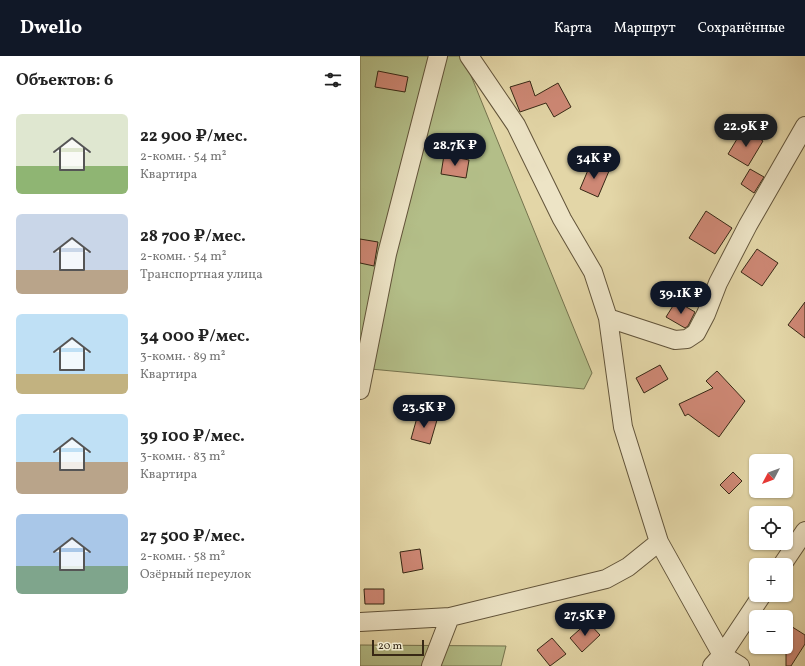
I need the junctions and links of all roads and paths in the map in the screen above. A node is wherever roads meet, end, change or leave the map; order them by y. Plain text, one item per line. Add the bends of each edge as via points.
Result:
1 (438, 56) edge
2 (469, 56) edge
3 (805, 126) edge
4 (608, 318) junction
5 (360, 390) edge
6 (805, 531) edge
7 (659, 542) junction
8 (787, 558) edge
9 (757, 602) edge
10 (450, 617) junction
11 (360, 622) edge
12 (717, 660) edge
13 (431, 666) edge
14 (740, 666) edge

1 - 5 street via 387,254
2 - 4 street via 516,125 562,219 593,272
3 - 4 street via 748,225 696,333 687,339 674,340
4 - 7 street via 623,427
6 - 8 street
7 - 10 street via 628,567 606,579
7 - 12 street
9 - 12 street
10 - 11 street
10 - 13 street
12 - 14 street

